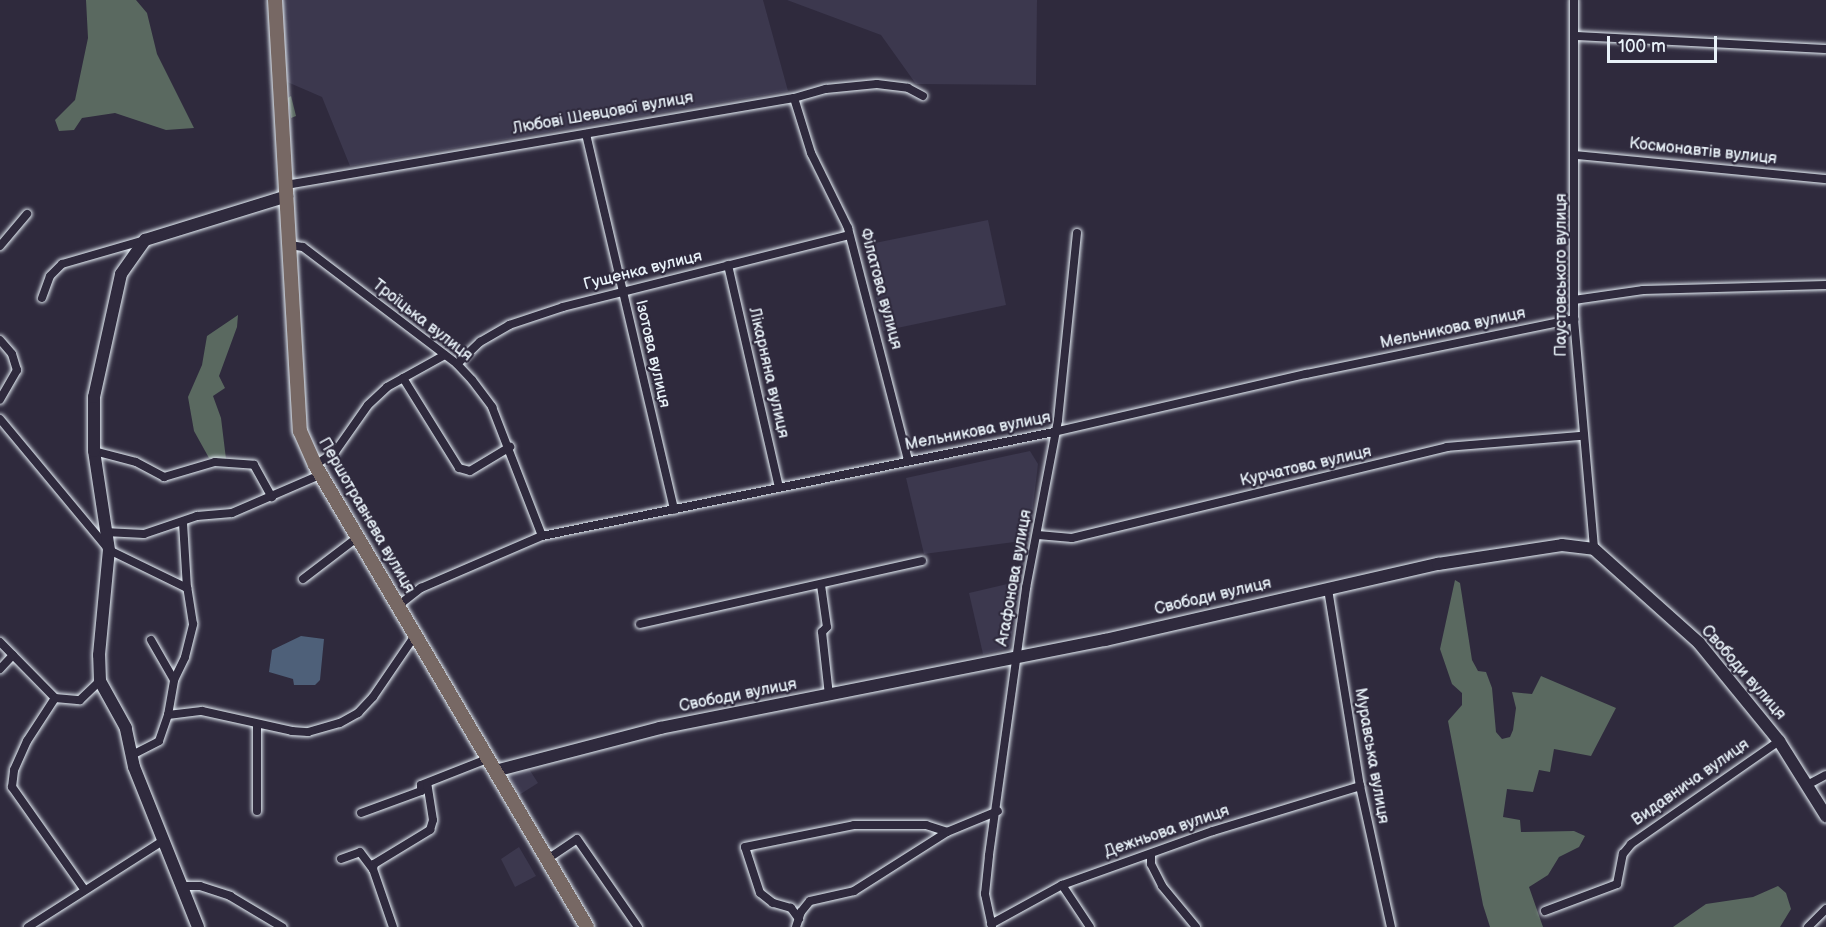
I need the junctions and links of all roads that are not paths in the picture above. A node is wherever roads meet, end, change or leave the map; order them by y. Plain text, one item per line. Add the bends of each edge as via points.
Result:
1 (275, 0) edge
2 (1574, 0) edge
3 (1576, 36) junction
4 (1826, 49) edge
5 (923, 96) dead end
6 (794, 98) junction
7 (586, 134) junction
8 (1576, 155) junction
9 (1826, 179) edge
10 (287, 190) junction
11 (27, 214) dead end
12 (1077, 233) dead end
13 (849, 235) junction
14 (145, 240) junction
15 (290, 245) junction
16 (0, 246) edge
17 (728, 265) junction
18 (1826, 285) edge
19 (622, 292) junction
20 (42, 298) dead end
21 (1574, 300) junction
22 (1574, 320) junction
23 (0, 340) edge
24 (445, 355) junction
25 (458, 364) junction
26 (403, 378) junction
27 (0, 399) edge
28 (0, 419) edge
29 (1054, 432) junction
30 (1582, 435) junction
31 (510, 447) junction
32 (94, 451) junction
33 (908, 460) junction
34 (318, 470) junction
35 (779, 487) junction
36 (272, 497) junction
37 (674, 510) junction
38 (183, 522) junction
39 (105, 532) junction
40 (542, 536) junction
41 (1038, 536) junction
42 (358, 537) junction
43 (1594, 549) junction
44 (109, 550) junction
45 (922, 561) dead end
46 (303, 579) dead end
47 (821, 585) junction
48 (187, 588) junction
49 (1328, 589) junction
50 (399, 605) junction
51 (640, 624) dead end
52 (416, 633) junction
53 (151, 640) dead end
54 (0, 642) edge
55 (13, 656) junction
56 (1017, 656) junction
57 (0, 669) edge
58 (174, 680) junction
59 (100, 681) junction
60 (829, 695) junction
61 (55, 698) junction
62 (168, 715) junction
63 (257, 726) junction
64 (1779, 741) junction
65 (134, 754) junction
66 (487, 759) junction
67 (495, 771) junction
68 (1826, 775) edge
69 (427, 783) junction
70 (1809, 784) junction
71 (1360, 786) junction
72 (257, 811) dead end
73 (998, 811) junction
74 (1825, 811) edge
75 (361, 813) dead end
76 (947, 832) junction
77 (164, 840) junction
78 (1151, 854) junction
79 (341, 859) dead end
80 (546, 860) junction
81 (373, 869) junction
82 (1062, 885) junction
83 (181, 886) junction
84 (84, 889) junction
85 (1826, 909) edge
86 (1545, 911) dead end
87 (798, 923) edge
88 (992, 926) edge
89 (28, 927) edge
90 (198, 927) edge
91 (282, 927) edge
92 (393, 927) edge
93 (587, 927) edge
94 (638, 927) edge
95 (1090, 927) edge
96 (1196, 927) edge
97 (1391, 927) edge
98 (1808, 927) edge

1 - 10 main road, Першотравнева вулиця
2 - 3 street, Паустовського вулиця
3 - 4 street
3 - 8 street, Паустовського вулиця
5 - 6 street, Любові Шевцової вулиця via 908,88 878,84 826,89
6 - 7 street, Любові Шевцової вулиця
6 - 13 street, Філатова вулиця via 811,153
7 - 10 street, Любові Шевцової вулиця
7 - 19 street, Ізотова вулиця
8 - 9 street, Космонавтів вулиця
8 - 21 street, Паустовського вулиця
10 - 14 street, Любові Шевцової вулиця
10 - 15 main road, Першотравнева вулиця
11 - 16 street
12 - 29 street, Агафонова вулиця
13 - 17 street, Гущенка вулиця
13 - 33 street, Філатова вулиця
14 - 20 street, Любові Шевцової вулиця via 62,264 50,276
14 - 32 street via 121,274 97,374
15 - 24 street, Троїцька вулиця via 303,247
15 - 34 main road, Першотравнева вулиця via 295,399 300,431
17 - 19 street, Гущенка вулиця
17 - 35 street, Лікарняна вулиця
18 - 21 street via 1643,290
19 - 25 street, Гущенка вулиця via 509,325 480,342
19 - 37 street, Ізотова вулиця
21 - 22 street, Паустовського вулиця
22 - 29 street, Мельникова вулиця via 1306,374
22 - 30 street, Паустовського вулиця
23 - 27 street via 12,354 17,370
24 - 25 street, Троїцька вулиця
24 - 26 street
25 - 31 street, Троїцька вулиця via 492,407
26 - 31 street via 459,468 470,471
26 - 34 street via 375,398
28 - 44 street
29 - 33 street, Мельникова вулиця
29 - 41 street, Агафонова вулиця
30 - 41 street, Курчатова вулиця via 1447,447 1072,538
30 - 43 street, Паустовського вулиця
31 - 40 street, Троїцька вулиця
32 - 36 street via 136,462 164,477 215,462 254,465
32 - 39 street
33 - 35 street, Мельникова вулиця
34 - 36 street
34 - 42 main road, Першотравнева вулиця
35 - 37 street, Мельникова вулиця
36 - 38 street via 232,513 197,516
37 - 40 street, Мельникова вулиця
38 - 39 street via 131,536
38 - 48 street
39 - 44 street
40 - 50 street, Мельникова вулиця via 421,588
41 - 56 street, Агафонова вулиця
42 - 46 street
42 - 50 main road, Першотравнева вулиця
43 - 49 street, Свободи вулиця via 1562,545 1438,564
43 - 64 street, Свободи вулиця via 1699,643
44 - 48 street
44 - 59 street
45 - 47 street
47 - 51 street
47 - 60 street
48 - 58 street via 192,624 185,657
49 - 56 street, Свободи вулиця
49 - 71 street, Муравська вулиця
50 - 52 main road, Першотравнева вулиця
52 - 63 street via 358,713 308,732
52 - 66 main road, Першотравнева вулиця
53 - 58 street
54 - 55 street
55 - 57 street
55 - 61 street
56 - 60 street, Свободи вулиця
56 - 73 street, Агафонова вулиця
58 - 62 street
59 - 61 street via 80,700
59 - 65 street via 126,728
60 - 67 street, Свободи вулиця via 660,728
61 - 84 street via 27,741 14,770 12,787
62 - 63 street via 202,711
62 - 65 street via 159,741
63 - 72 street
64 - 70 street, Свободи вулиця
64 - 86 street, Видавнича вулиця via 1631,844 1623,854 1617,884
65 - 77 street via 134,767
66 - 67 main road, Першотравнева вулиця
66 - 69 street
67 - 80 main road, Першотравнева вулиця
68 - 70 street
69 - 75 street via 421,785 421,791
69 - 81 street via 433,820 430,830 374,864
70 - 74 street, Свободи вулиця
71 - 78 street, Дежньова вулиця
71 - 97 street, Муравська вулиця
73 - 76 street
73 - 88 street, Агафонова вулиця via 985,894
76 - 87 street via 854,891 810,901
76 - 87 street via 926,825 854,825 745,847 760,893 773,903 791,908
77 - 83 street
77 - 84 street
78 - 82 street, Дежньова вулиця
78 - 96 street via 1151,864 1162,886
79 - 81 street via 360,852
80 - 93 main road, Першотравнева вулиця
80 - 94 street via 577,839
81 - 92 street
82 - 88 street, Дежньова вулиця
82 - 95 street
83 - 90 street
83 - 91 street via 200,886 230,896
84 - 89 street
85 - 98 street

